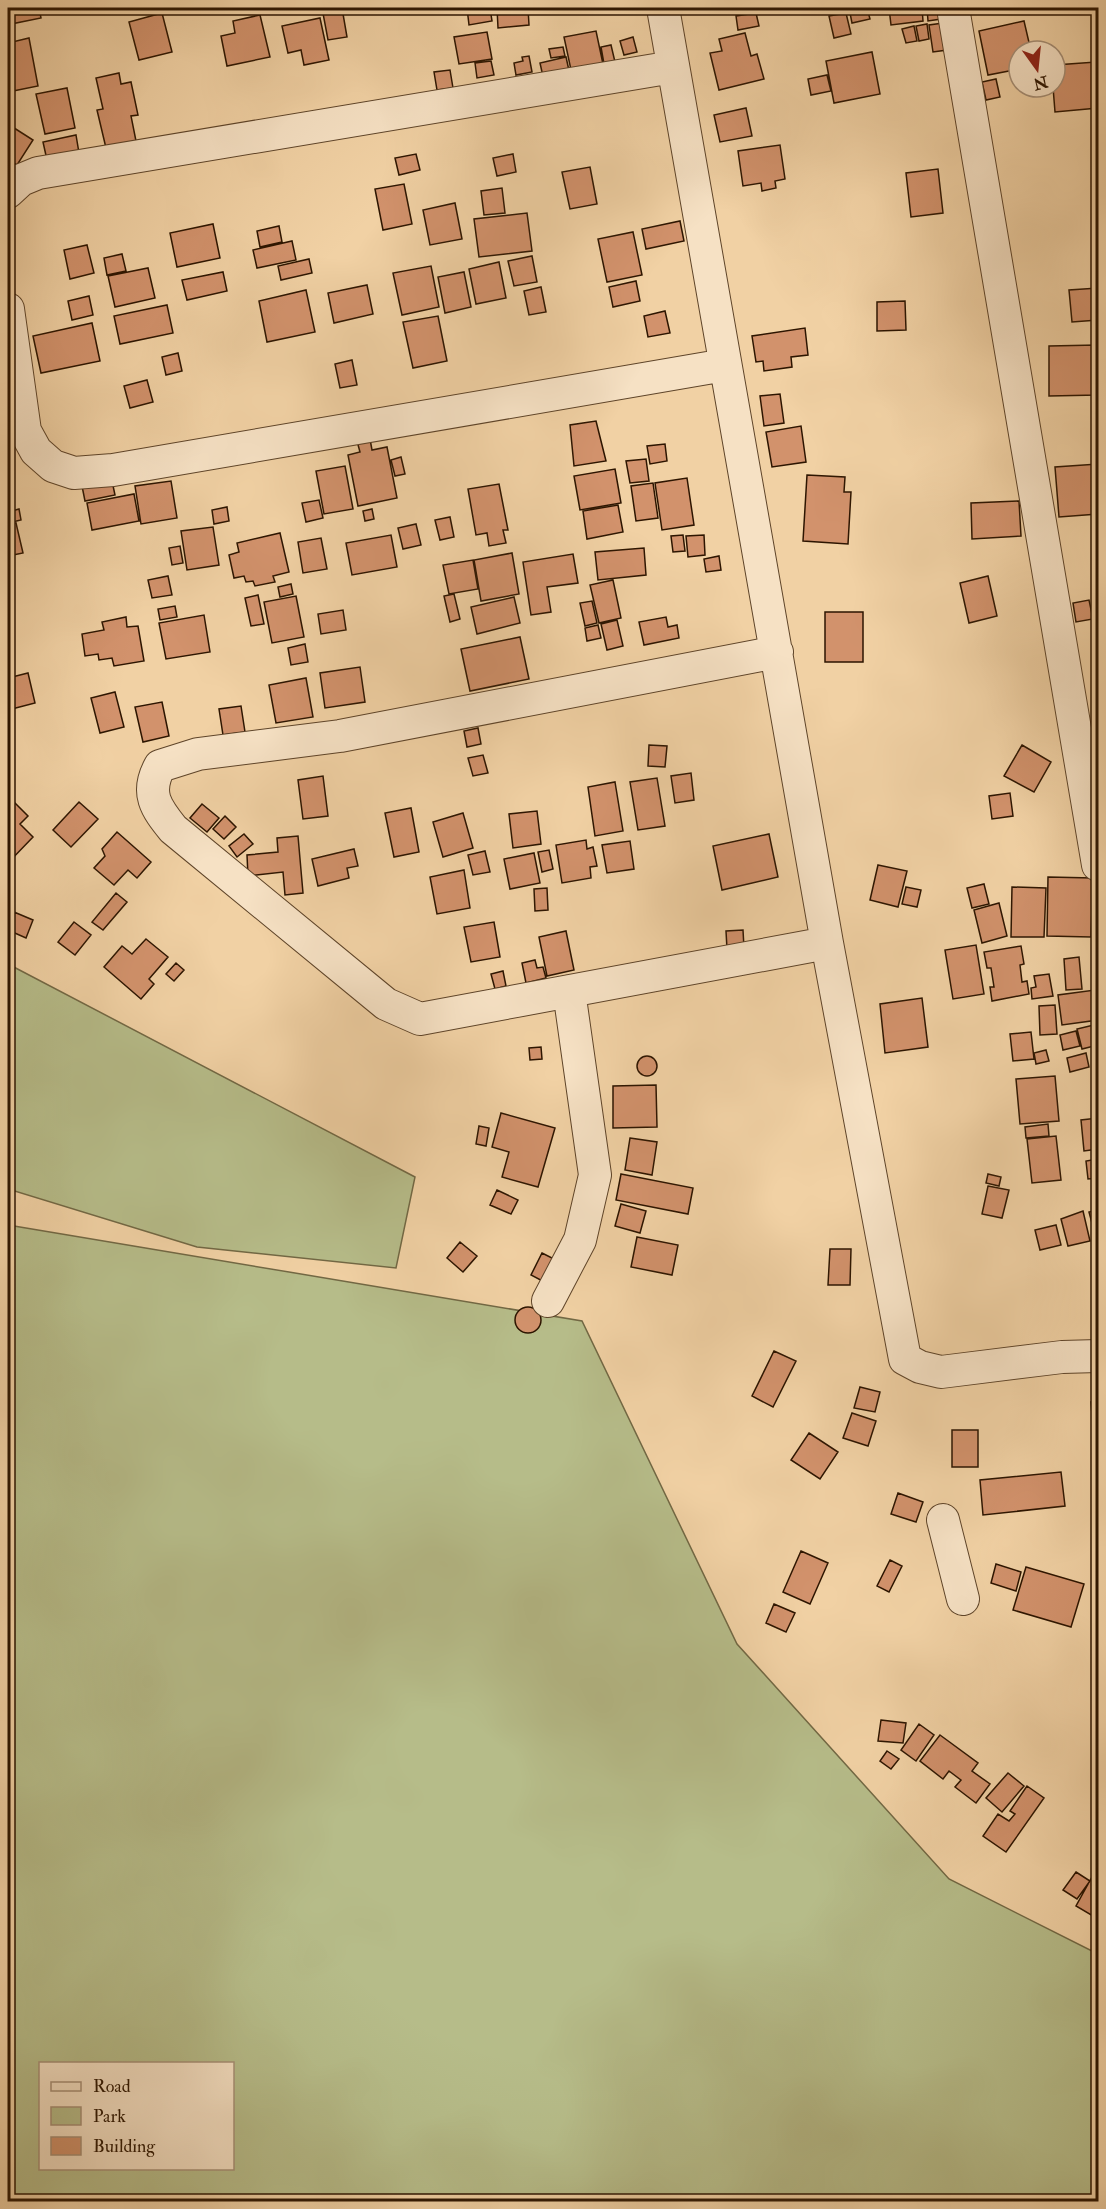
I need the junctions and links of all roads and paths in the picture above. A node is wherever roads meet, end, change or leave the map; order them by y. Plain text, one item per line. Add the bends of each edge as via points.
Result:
1 (663, 8) edge
2 (953, 8) edge
3 (673, 67) junction
4 (8, 192) edge
5 (8, 309) edge
6 (725, 365) junction
7 (777, 651) junction
8 (1098, 865) edge
9 (827, 943) junction
10 (569, 992) junction
11 (548, 1301) dead end
12 (1098, 1356) edge
13 (943, 1520) dead end
14 (963, 1599) dead end

1 - 3 street
2 - 8 street
3 - 4 street via 38,173 21,180
3 - 6 street
5 - 6 street via 25,431 36,451 53,466 74,473 113,470
6 - 7 street
7 - 9 street
7 - 10 street via 340,736 198,754 160,766 154,777 151,792 155,807 174,829 386,1004 420,1019
9 - 10 street
9 - 12 street via 906,1359 941,1372
10 - 11 street via 595,1175 580,1240
13 - 14 street

